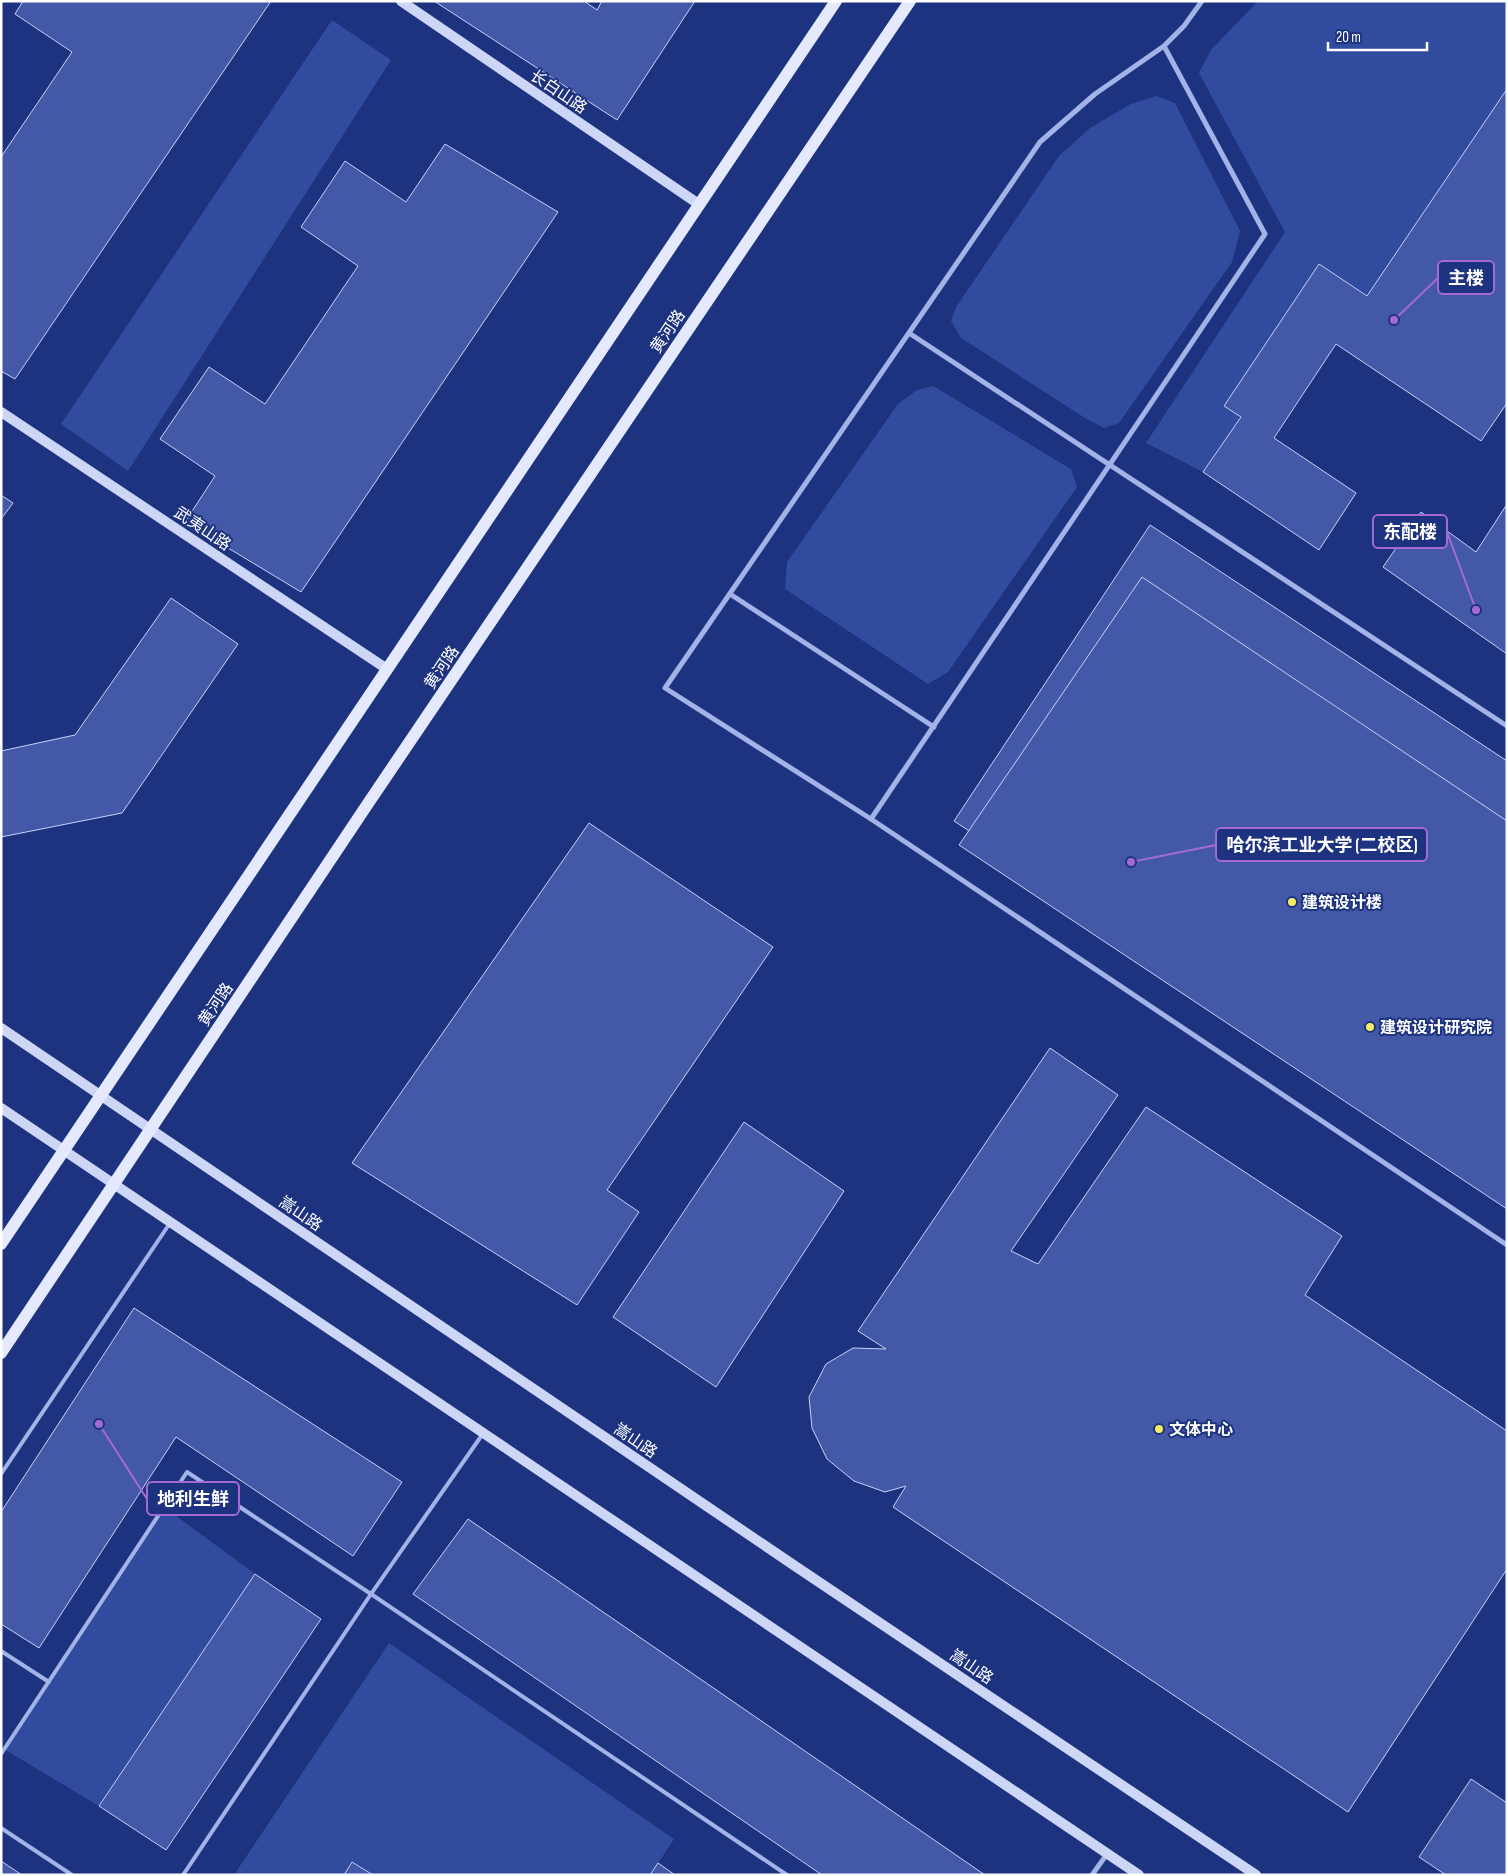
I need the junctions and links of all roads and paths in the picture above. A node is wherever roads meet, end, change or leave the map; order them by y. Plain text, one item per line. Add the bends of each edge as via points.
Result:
1 (401, 1) edge
2 (836, 1) edge
3 (910, 1) edge
4 (1202, 1) edge
5 (1164, 46) junction
6 (700, 205) junction
7 (909, 333) junction
8 (1, 412) edge
9 (1109, 465) junction
10 (730, 594) junction
11 (387, 670) junction
12 (1507, 726) edge
13 (934, 727) junction
14 (870, 819) junction
15 (1, 1028) edge
16 (101, 1095) junction
17 (1, 1108) edge
18 (151, 1129) junction
19 (64, 1150) junction
20 (114, 1184) junction
21 (171, 1222) junction
22 (1, 1244) edge
23 (1507, 1245) edge
24 (1, 1353) edge
25 (483, 1433) junction
26 (1, 1474) edge
27 (371, 1594) junction
28 (1, 1651) edge
29 (49, 1682) junction
30 (1, 1754) edge
31 (1, 1828) edge
32 (1107, 1853) junction
33 (72, 1875) edge
34 (183, 1875) edge
35 (787, 1875) edge
36 (1092, 1875) edge
37 (1139, 1875) edge
38 (1256, 1875) edge

1 - 6 main road, 长白山路
2 - 6 main road
3 - 18 main road, 黄河路
4 - 5 street
5 - 7 street via 1095,94 1040,142
5 - 9 street via 1265,234
6 - 11 main road
7 - 9 street
7 - 10 street
8 - 11 main road, 武夷山路
9 - 12 street
9 - 13 street
10 - 13 street
10 - 14 street via 666,688
11 - 16 main road
13 - 14 street
14 - 23 street
15 - 16 main road, 嵩山路
16 - 18 main road, 嵩山路
16 - 19 main road
17 - 19 main road
18 - 20 main road, 黄河路
18 - 38 main road, 嵩山路
19 - 20 main road
19 - 22 main road
20 - 21 main road
20 - 24 main road, 黄河路
21 - 25 main road
21 - 26 lane
25 - 27 lane
25 - 32 main road
27 - 29 lane via 187,1472
27 - 34 lane
27 - 35 lane
28 - 29 lane
29 - 30 lane
31 - 33 lane
32 - 36 street
32 - 37 main road

